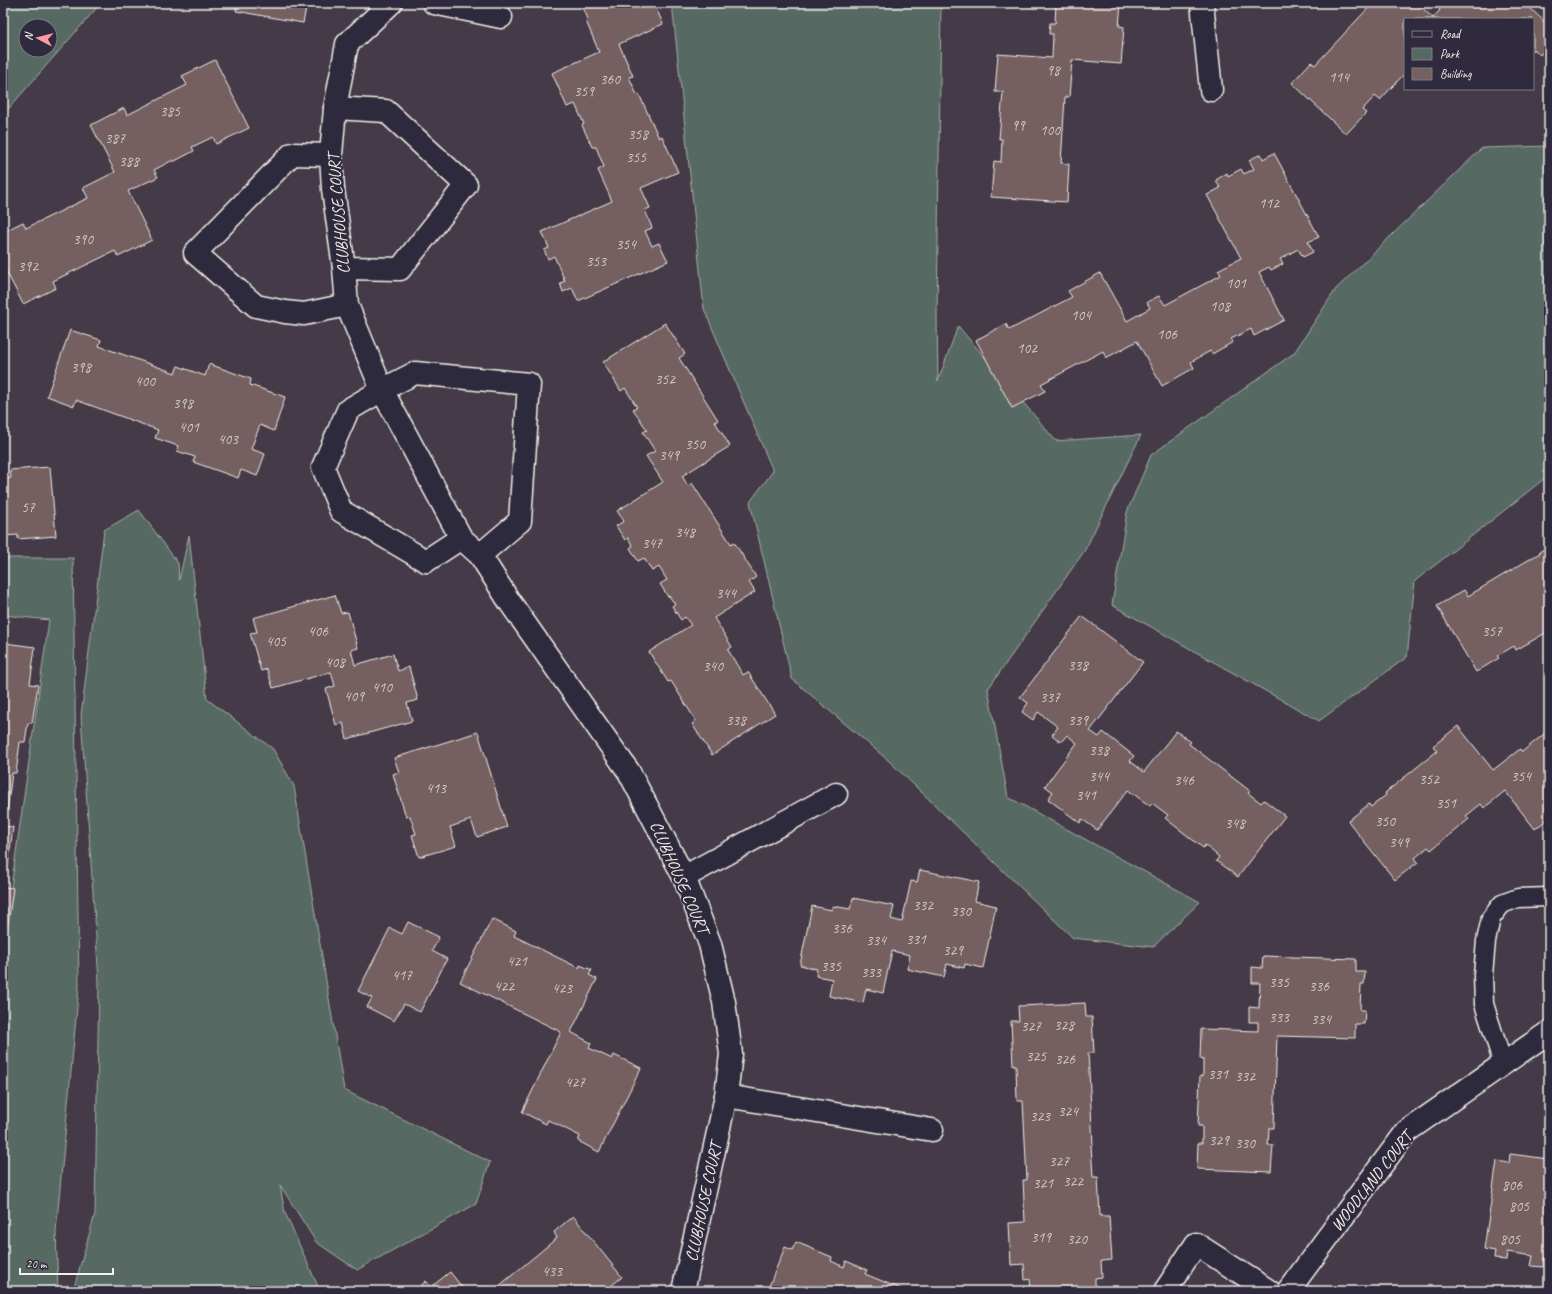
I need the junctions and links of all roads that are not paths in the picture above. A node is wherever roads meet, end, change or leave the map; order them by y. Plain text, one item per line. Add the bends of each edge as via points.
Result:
1 (391, 3) edge
2 (434, 3) edge
3 (1202, 3) edge
4 (500, 17) dead end
5 (1211, 90) dead end
6 (335, 108) junction
7 (331, 156) junction
8 (344, 268) junction
9 (347, 304) junction
10 (382, 390) junction
11 (461, 538) junction
12 (480, 555) junction
13 (836, 794) dead end
14 (684, 877) junction
15 (1549, 897) edge
16 (1549, 1032) edge
17 (1503, 1064) junction
18 (726, 1096) junction
19 (932, 1130) dead end
20 (683, 1291) edge
21 (1165, 1291) edge
22 (1269, 1291) edge
23 (1288, 1291) edge

1 - 6 street, CLUBHOUSE COURT via 347,44
2 - 4 street
3 - 5 street
6 - 7 street, CLUBHOUSE COURT
6 - 8 street via 386,112 466,185 400,269
7 - 8 street, CLUBHOUSE COURT
7 - 9 street via 292,154 195,253 256,306 304,314
8 - 9 street, CLUBHOUSE COURT
9 - 10 street, CLUBHOUSE COURT
10 - 11 street, CLUBHOUSE COURT
10 - 11 street via 348,410 322,467 341,511 426,561
10 - 12 street via 415,373 529,384 520,521
11 - 12 street, CLUBHOUSE COURT
12 - 14 street, CLUBHOUSE COURT via 509,601 629,772
13 - 14 street
14 - 18 street, CLUBHOUSE COURT via 710,944 724,1002 731,1054
15 - 17 lane via 1518,898 1502,904 1491,918 1483,975 1484,1004
16 - 17 street, WOODLAND COURT
17 - 23 street, WOODLAND COURT via 1408,1131
18 - 19 street
18 - 20 street, CLUBHOUSE COURT
21 - 22 street via 1196,1244

